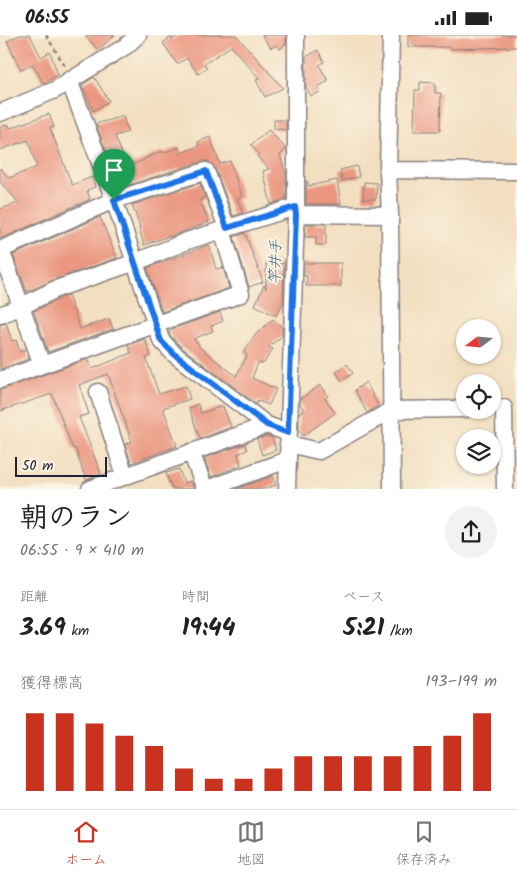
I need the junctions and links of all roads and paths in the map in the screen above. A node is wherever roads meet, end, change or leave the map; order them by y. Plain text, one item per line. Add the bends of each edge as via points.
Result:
1 (46, 35) edge
2 (138, 35) edge
3 (296, 35) edge
4 (391, 35) edge
5 (71, 79) junction
6 (0, 113) edge
7 (388, 170) junction
8 (517, 171) edge
9 (114, 200) junction
10 (295, 211) junction
11 (390, 215) junction
12 (225, 229) junction
13 (0, 250) edge
14 (136, 262) junction
15 (20, 307) junction
16 (0, 315) edge
17 (156, 324) junction
18 (42, 365) junction
19 (0, 380) edge
20 (98, 392) dead end
21 (505, 408) edge
22 (456, 409) edge
23 (392, 410) junction
24 (267, 425) junction
25 (288, 446) junction
26 (191, 453) junction
27 (125, 476) junction
28 (90, 489) edge
29 (206, 489) edge
30 (287, 489) edge
31 (392, 489) edge
32 (505, 489) edge

1 - 5 path
2 - 5 street via 126,47
3 - 10 street
4 - 7 street
5 - 6 street via 55,90
5 - 9 street
7 - 8 street
7 - 11 street
9 - 12 street via 206,171
9 - 13 street
9 - 14 street
10 - 11 street
10 - 12 street
10 - 25 street
11 - 23 street
12 - 14 street
12 - 17 street via 241,294
13 - 15 street
14 - 15 street via 56,289
14 - 17 street
15 - 16 street
15 - 18 street
17 - 18 street
17 - 24 street via 161,341 174,354
18 - 19 street
20 - 27 street
21 - 32 street
22 - 23 street
23 - 25 street via 319,451
23 - 31 street
24 - 25 street
24 - 26 street
25 - 29 street
25 - 30 street
26 - 27 street
26 - 29 street
27 - 28 street

